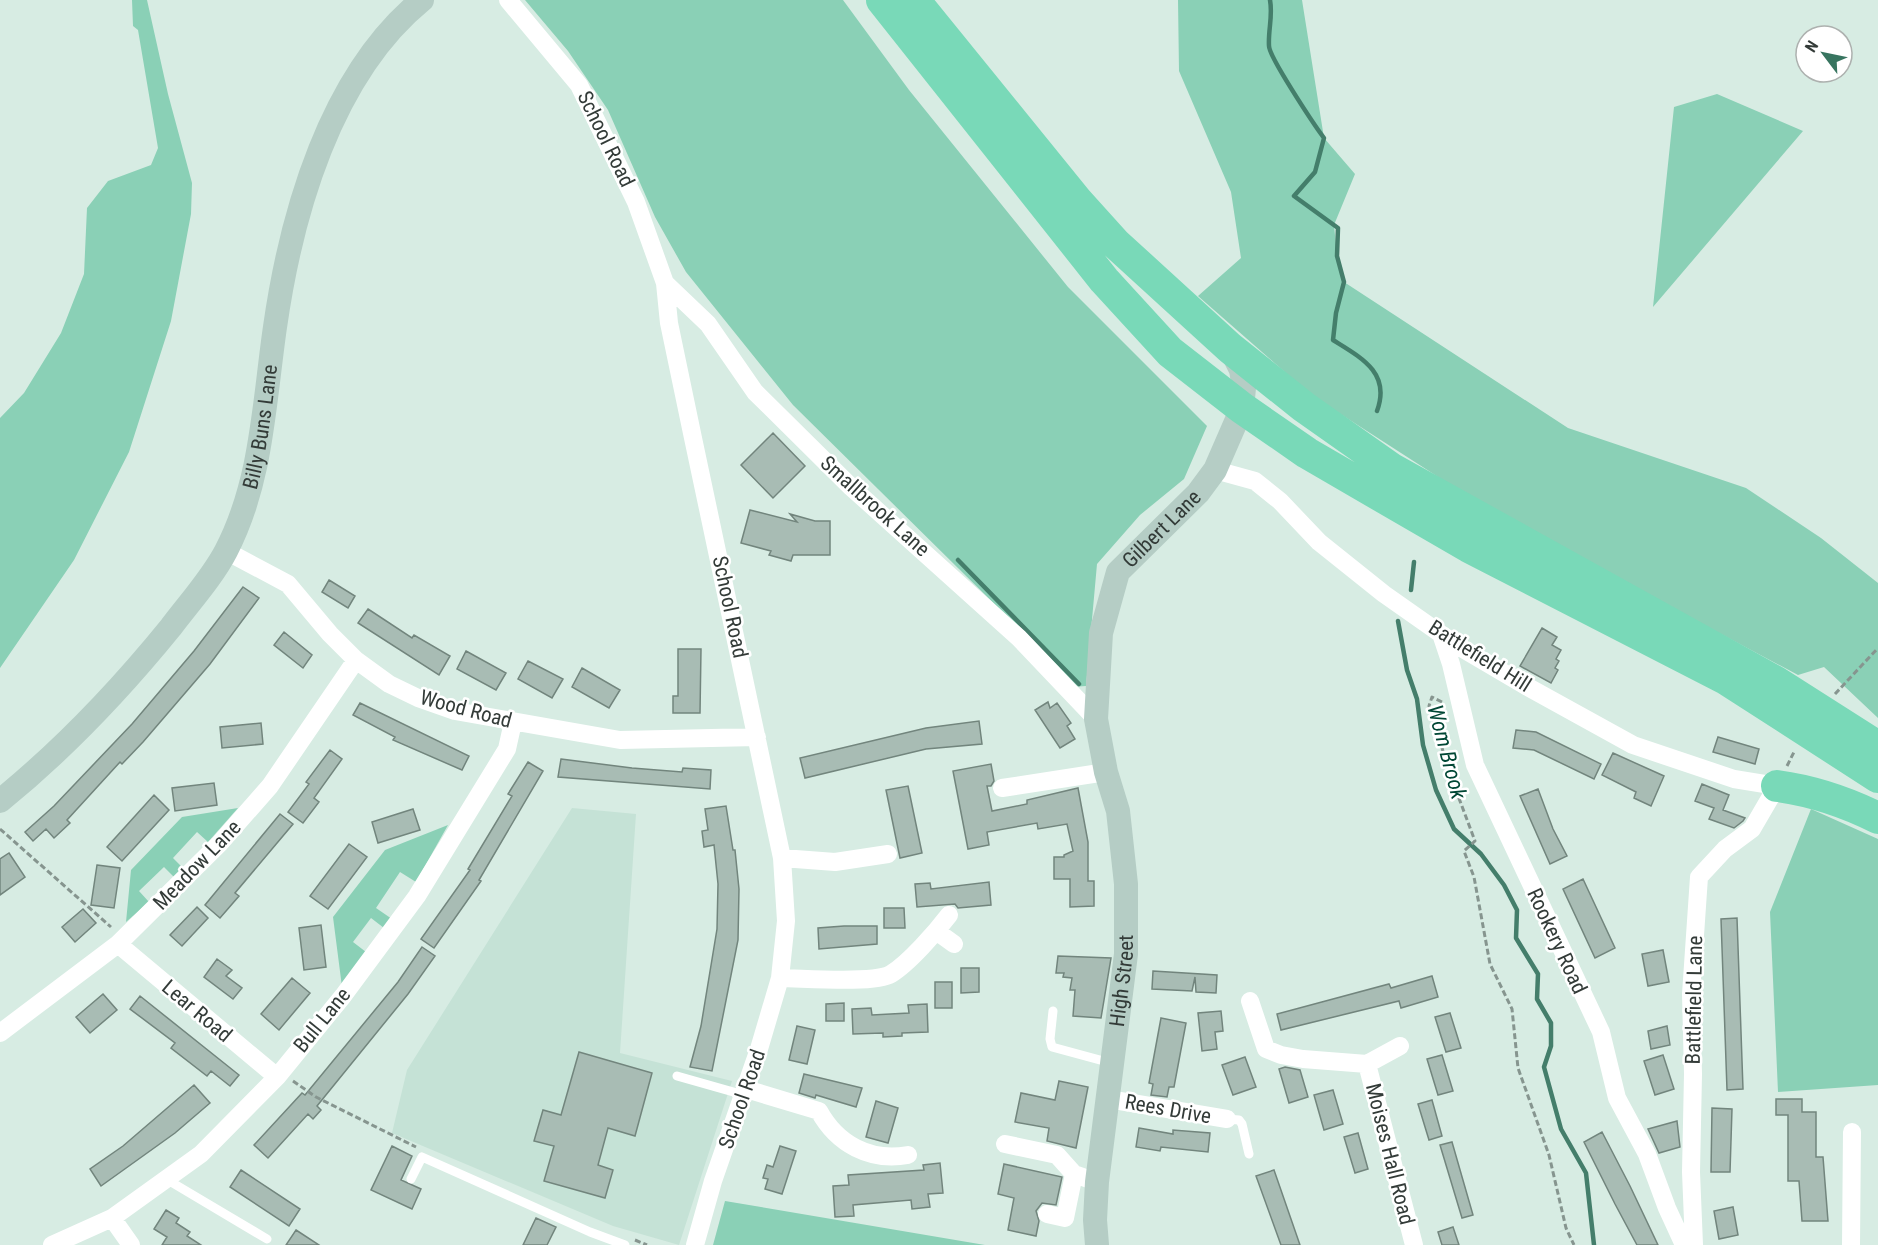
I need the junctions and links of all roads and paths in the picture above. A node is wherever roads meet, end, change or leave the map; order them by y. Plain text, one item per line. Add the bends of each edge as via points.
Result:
1 (422, 0) edge
2 (508, 0) edge
3 (882, 0) edge
4 (914, 0) edge
5 (665, 283) junction
6 (1230, 348) junction
7 (1242, 408) junction
8 (1215, 470) junction
9 (226, 551) junction
10 (1441, 634) junction
11 (1878, 648) edge
12 (356, 660) junction
13 (1444, 708) dead end
14 (1096, 719) junction
15 (1813, 720) junction
16 (513, 722) junction
17 (757, 737) junction
18 (1878, 747) edge
19 (1106, 772) junction
20 (1878, 777) edge
21 (1777, 786) junction
22 (1002, 788) dead end
23 (0, 801) edge
24 (1878, 818) edge
25 (0, 829) edge
26 (888, 854) dead end
27 (782, 858) junction
28 (950, 915) dead end
29 (936, 932) junction
30 (121, 941) junction
31 (954, 944) dead end
32 (780, 978) junction
33 (1250, 1001) dead end
34 (1053, 1011) dead end
35 (0, 1033) edge
36 (1400, 1046) dead end
37 (1113, 1064) junction
38 (1367, 1064) junction
39 (677, 1076) dead end
40 (277, 1077) junction
41 (745, 1092) junction
42 (1108, 1098) junction
43 (1227, 1119) joint
44 (1852, 1132) dead end
45 (1005, 1144) dead end
46 (1249, 1154) dead end
47 (908, 1155) dead end
48 (1086, 1178) junction
49 (166, 1179) junction
50 (411, 1179) dead end
51 (1047, 1214) dead end
52 (112, 1218) junction
53 (267, 1239) dead end
54 (52, 1245) edge
55 (131, 1245) edge
56 (625, 1245) edge
57 (695, 1245) edge
58 (1097, 1245) edge
59 (1414, 1245) edge
60 (1574, 1245) edge
61 (1684, 1245) edge
62 (1694, 1245) edge
63 (1851, 1245) edge

1 - 9 street, Billy Buns Lane via 372,56 343,101 309,178 286,257 255,473
2 - 5 street, School Road via 579,85 636,202
3 - 7 highway via 1104,280 1170,352
4 - 6 highway via 1114,243
5 - 14 street, Smallbrook Lane via 708,324 755,392 850,487 1019,638
5 - 17 street, School Road via 669,323
6 - 7 street, Gilbert Lane via 1241,370
6 - 15 highway via 1392,469 1776,682
7 - 8 street, Gilbert Lane
7 - 15 highway via 1307,453 1449,535
8 - 10 street, Battlefield Hill via 1255,481 1319,542
8 - 14 street, Gilbert Lane via 1198,493 1118,572 1101,633
9 - 12 street, Wood Road via 288,585
9 - 23 street, Billy Buns Lane via 123,686 48,762
10 - 21 street, Battlefield Hill via 1633,745 1734,779
10 - 61 street, Rookery Road via 1474,765 1601,1032 1617,1098 1647,1154
11 - 15 path
12 - 16 street, Wood Road via 389,684 418,698 455,711
12 - 30 street, Meadow Lane via 270,786 220,843
13 - 60 path via 1441,700 1432,697 1429,706 1435,729 1475,841 1464,851 1474,877 1490,964 1512,1009 1518,1068 1549,1155 1566,1228
14 - 19 street, High Street
15 - 18 highway
15 - 20 highway
15 - 21 path
16 - 17 street, Wood Road via 620,740
16 - 40 street, Bull Lane via 507,749 417,896
17 - 27 street, School Road
19 - 22 street
19 - 37 street, High Street via 1118,812 1126,884 1126,954
21 - 24 highway via 1813,791
21 - 62 street, Battlefield Lane via 1752,829 1725,849 1699,877 1691,994
25 - 30 path
26 - 27 street via 835,862
27 - 32 street, School Road via 786,921
28 - 29 street
29 - 31 street
29 - 32 street via 890,975 867,979
30 - 35 street, Meadow Lane
30 - 40 street, Lear Road
32 - 41 street, School Road
33 - 38 street via 1266,1049 1304,1059
34 - 37 lane via 1052,1047
36 - 38 street
37 - 42 street, High Street
38 - 59 street, Moises Hall Road
39 - 41 lane
40 - 49 street, Bull Lane via 201,1154
41 - 47 street via 819,1111 826,1124 860,1151 892,1158
41 - 57 street, School Road
42 - 43 street, Rees Drive
42 - 48 street, High Street
43 - 46 lane via 1242,1124
44 - 63 street
45 - 48 street via 1057,1155
48 - 51 street via 1065,1218
48 - 58 street, High Street
49 - 52 street, Bull Lane
49 - 53 lane
50 - 56 lane via 422,1157
52 - 54 street, Bull Lane
52 - 55 street

